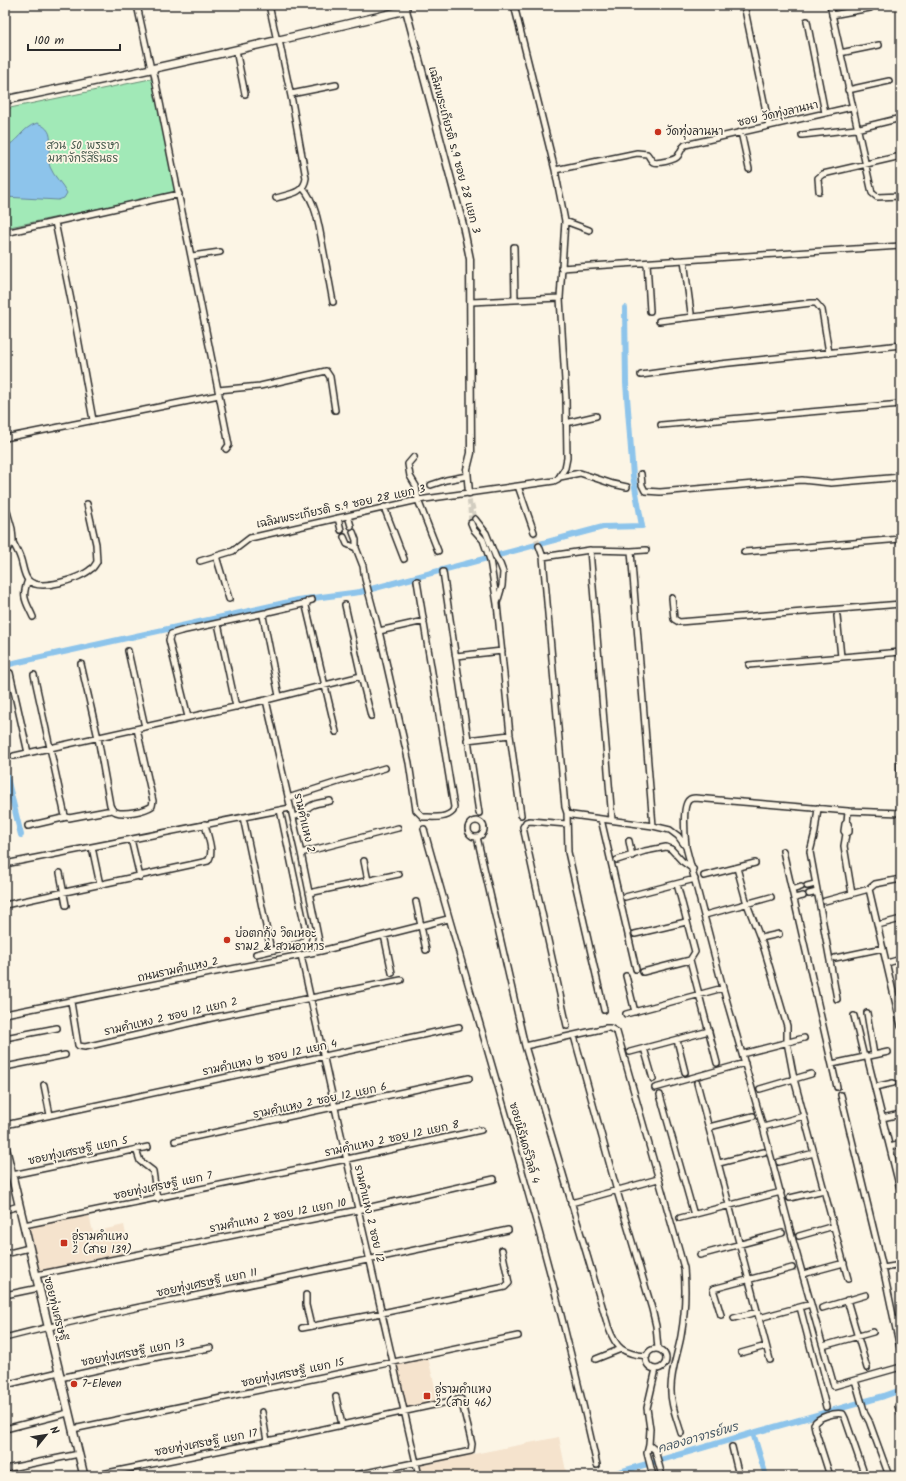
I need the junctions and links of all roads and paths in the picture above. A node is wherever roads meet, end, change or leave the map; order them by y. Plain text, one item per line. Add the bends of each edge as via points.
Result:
1 (137, 5) edge
2 (269, 5) edge
3 (514, 5) edge
4 (744, 5) edge
5 (830, 5) edge
6 (405, 7) edge
7 (870, 8) dead end
8 (832, 15) junction
9 (807, 21) dead end
10 (278, 40) junction
11 (879, 45) dead end
12 (236, 50) junction
13 (840, 53) junction
14 (152, 68) junction
15 (889, 81) dead end
16 (336, 86) dead end
17 (848, 90) junction
18 (245, 94) dead end
19 (291, 94) junction
20 (5, 100) edge
21 (852, 107) junction
22 (825, 113) junction
23 (901, 118) edge
24 (769, 126) junction
25 (856, 129) junction
26 (741, 132) junction
27 (802, 134) dead end
28 (901, 156) edge
29 (864, 164) junction
30 (749, 169) dead end
31 (555, 170) junction
32 (303, 188) junction
33 (818, 191) dead end
34 (179, 194) junction
35 (901, 196) edge
36 (276, 198) dead end
37 (565, 221) junction
38 (55, 222) junction
39 (589, 230) dead end
40 (5, 233) edge
41 (901, 246) edge
42 (514, 247) dead end
43 (220, 252) dead end
44 (192, 256) junction
45 (684, 260) junction
46 (647, 263) junction
47 (561, 268) junction
48 (560, 298) junction
49 (515, 300) junction
50 (333, 302) dead end
51 (470, 302) junction
52 (650, 311) dead end
53 (691, 313) dead end
54 (659, 321) dead end
55 (901, 345) edge
56 (829, 353) junction
57 (642, 375) dead end
58 (219, 393) junction
59 (901, 404) edge
60 (335, 410) dead end
61 (596, 416) dead end
62 (93, 420) junction
63 (566, 423) junction
64 (661, 425) dead end
65 (5, 438) edge
66 (226, 449) dead end
67 (414, 457) dead end
68 (641, 474) dead end
69 (467, 476) junction
70 (560, 476) junction
71 (901, 477) edge
72 (431, 485) dead end
73 (518, 486) junction
74 (627, 487) dead end
75 (469, 493) junction
76 (418, 500) junction
77 (87, 504) dead end
78 (384, 507) junction
79 (5, 508) edge
80 (348, 516) junction
81 (338, 518) junction
82 (473, 521) tunnel mouth
83 (351, 526) dead end
84 (341, 530) dead end
85 (353, 532) dead end
86 (534, 532) tunnel mouth
87 (11, 537) junction
88 (344, 537) dead end
89 (901, 539) edge
90 (540, 546) tunnel mouth
91 (356, 548) junction
92 (489, 548) junction
93 (590, 550) junction
94 (646, 550) dead end
95 (438, 551) dead end
96 (631, 551) junction
97 (5, 552) edge
98 (744, 552) dead end
99 (216, 556) junction
100 (543, 557) junction
101 (404, 559) dead end
102 (200, 561) dead end
103 (443, 572) dead end
104 (28, 580) junction
105 (417, 582) dead end
106 (672, 598) dead end
107 (229, 599) dead end
108 (497, 604) junction
109 (901, 604) edge
110 (345, 605) dead end
111 (265, 613) junction
112 (837, 616) dead end
113 (34, 617) dead end
114 (424, 621) junction
115 (219, 628) dead end
116 (379, 631) junction
117 (128, 651) dead end
118 (502, 651) junction
119 (901, 652) edge
120 (456, 656) junction
121 (841, 657) junction
122 (81, 664) dead end
123 (749, 665) dead end
124 (10, 673) dead end
125 (34, 675) dead end
126 (361, 676) junction
127 (324, 686) junction
128 (279, 696) junction
129 (266, 700) junction
130 (236, 707) junction
131 (371, 716) dead end
132 (188, 717) junction
133 (901, 723) edge
134 (145, 727) junction
135 (136, 729) junction
136 (336, 732) dead end
137 (510, 735) junction
138 (98, 738) junction
139 (467, 740) junction
140 (50, 748) junction
141 (28, 753) junction
142 (14, 756) dead end
143 (385, 768) dead end
144 (288, 798) junction
145 (330, 801) dead end
146 (290, 808) junction
147 (818, 808) junction
148 (112, 810) junction
149 (280, 810) junction
150 (848, 811) junction
151 (479, 812) dead end
152 (567, 812) junction
153 (900, 813) edge
154 (521, 815) dead end
155 (67, 817) junction
156 (243, 817) junction
157 (293, 817) junction
158 (601, 819) junction
159 (612, 820) junction
160 (205, 824) junction
161 (567, 824) junction
162 (28, 826) dead end
163 (653, 826) junction
164 (398, 828) dead end
165 (424, 829) dead end
166 (477, 837) dead end
167 (132, 839) junction
168 (629, 842) dead end
169 (92, 846) junction
170 (686, 847) junction
171 (783, 851) dead end
172 (301, 853) junction
173 (632, 856) junction
174 (617, 860) dead end
175 (364, 861) dead end
176 (755, 863) dead end
177 (5, 864) edge
178 (737, 868) junction
179 (692, 869) junction
180 (60, 873) dead end
181 (399, 874) dead end
182 (704, 876) dead end
183 (140, 877) junction
184 (695, 879) junction
185 (901, 879) edge
186 (368, 881) junction
187 (677, 884) junction
188 (815, 884) junction
189 (100, 885) junction
190 (870, 889) junction
191 (792, 890) junction
192 (817, 892) junction
193 (64, 893) junction
194 (309, 893) junction
195 (809, 894) dead end
196 (852, 894) junction
197 (803, 896) dead end
198 (625, 897) dead end
199 (771, 897) dead end
200 (794, 898) junction
201 (825, 900) dead end
202 (416, 902) dead end
203 (747, 904) junction
204 (5, 905) edge
205 (66, 905) dead end
206 (705, 915) junction
207 (448, 919) junction
208 (901, 919) edge
209 (686, 922) junction
210 (878, 925) junction
211 (421, 926) junction
212 (635, 934) dead end
213 (779, 934) dead end
214 (384, 935) junction
215 (761, 938) junction
216 (883, 948) junction
217 (271, 950) junction
218 (426, 950) dead end
219 (321, 951) junction
220 (256, 954) dead end
221 (301, 955) junction
222 (835, 958) dead end
223 (901, 959) edge
224 (690, 960) junction
225 (887, 962) junction
226 (636, 969) dead end
227 (643, 972) dead end
228 (392, 973) dead end
229 (626, 976) dead end
230 (401, 980) dead end
231 (723, 988) junction
232 (700, 995) junction
233 (311, 998) junction
234 (901, 998) edge
235 (838, 999) dead end
236 (895, 999) junction
237 (71, 1002) junction
238 (604, 1010) dead end
239 (635, 1012) junction
240 (867, 1013) dead end
241 (5, 1014) edge
242 (626, 1014) dead end
243 (854, 1016) dead end
244 (567, 1026) dead end
245 (901, 1026) edge
246 (459, 1027) dead end
247 (57, 1028) dead end
248 (709, 1032) junction
249 (574, 1036) junction
250 (5, 1038) edge
251 (804, 1038) dead end
252 (676, 1040) junction
253 (787, 1042) junction
254 (526, 1046) junction
255 (644, 1048) junction
256 (630, 1052) dead end
257 (888, 1052) dead end
258 (742, 1054) junction
259 (65, 1055) dead end
260 (874, 1055) junction
261 (866, 1056) junction
262 (324, 1057) junction
263 (717, 1062) dead end
264 (745, 1063) junction
265 (832, 1064) junction
266 (5, 1067) edge
267 (685, 1072) dead end
268 (812, 1074) dead end
269 (469, 1078) dead end
270 (653, 1079) dead end
271 (794, 1079) junction
272 (697, 1083) dead end
273 (893, 1083) dead end
274 (44, 1085) dead end
275 (837, 1087) dead end
276 (875, 1087) junction
277 (655, 1088) dead end
278 (760, 1089) dead end
279 (660, 1095) dead end
280 (841, 1095) dead end
281 (335, 1108) junction
282 (901, 1114) edge
283 (50, 1115) junction
284 (753, 1116) dead end
285 (804, 1116) junction
286 (882, 1118) junction
287 (5, 1125) edge
288 (709, 1127) junction
289 (763, 1127) junction
290 (481, 1130) dead end
291 (175, 1141) dead end
292 (901, 1144) edge
293 (5, 1146) edge
294 (148, 1147) dead end
295 (890, 1147) junction
296 (136, 1149) junction
297 (764, 1152) dead end
298 (814, 1153) junction
299 (347, 1159) junction
300 (779, 1162) dead end
301 (719, 1163) junction
302 (7, 1165) edge
303 (307, 1167) joint
304 (12, 1175) junction
305 (899, 1178) edge
306 (494, 1179) dead end
307 (658, 1179) junction
308 (824, 1190) junction
309 (617, 1191) junction
310 (781, 1192) junction
311 (901, 1193) edge
312 (790, 1198) dead end
313 (157, 1199) junction
314 (571, 1203) junction
315 (19, 1206) junction
316 (730, 1206) junction
317 (5, 1210) edge
318 (358, 1210) junction
319 (694, 1215) junction
320 (680, 1218) dead end
321 (24, 1225) junction
322 (834, 1226) junction
323 (508, 1230) dead end
324 (782, 1233) dead end
325 (799, 1236) dead end
326 (740, 1243) junction
327 (29, 1248) junction
328 (502, 1250) dead end
329 (5, 1254) edge
330 (700, 1254) dead end
331 (370, 1260) junction
332 (844, 1263) junction
333 (901, 1265) edge
334 (792, 1268) dead end
335 (883, 1268) junction
336 (803, 1274) junction
337 (36, 1275) junction
338 (749, 1279) junction
339 (848, 1279) dead end
340 (39, 1288) junction
341 (5, 1295) edge
342 (306, 1295) dead end
343 (866, 1295) dead end
344 (847, 1300) junction
345 (811, 1304) junction
346 (800, 1307) junction
347 (822, 1308) dead end
348 (757, 1312) junction
349 (382, 1313) junction
350 (721, 1315) dead end
351 (734, 1318) dead end
352 (759, 1318) junction
353 (311, 1326) junction
354 (48, 1327) junction
355 (302, 1328) dead end
356 (873, 1332) dead end
357 (518, 1336) dead end
358 (858, 1336) junction
359 (5, 1338) edge
360 (766, 1346) junction
361 (823, 1346) junction
362 (210, 1348) dead end
363 (621, 1349) junction
364 (658, 1349) junction
365 (741, 1353) dead end
366 (901, 1353) edge
367 (647, 1356) junction
368 (596, 1359) dead end
369 (666, 1360) junction
370 (770, 1360) dead end
371 (393, 1361) junction
372 (675, 1363) junction
373 (901, 1367) edge
374 (867, 1368) dead end
375 (656, 1369) junction
376 (59, 1375) junction
377 (855, 1380) junction
378 (5, 1385) edge
379 (336, 1398) dead end
380 (898, 1406) dead end
381 (826, 1407) dead end
382 (262, 1412) dead end
383 (404, 1412) junction
384 (68, 1413) junction
385 (901, 1414) edge
386 (342, 1425) junction
387 (5, 1428) edge
388 (73, 1429) junction
389 (681, 1433) dead end
390 (267, 1441) junction
391 (649, 1446) junction
392 (732, 1448) dead end
393 (79, 1454) junction
394 (416, 1463) junction
395 (597, 1465) dead end
396 (5, 1469) edge
397 (84, 1476) edge
398 (92, 1476) edge
399 (352, 1476) edge
400 (419, 1476) edge
401 (653, 1476) edge
402 (662, 1476) edge
403 (739, 1476) edge
404 (830, 1476) edge
405 (865, 1476) edge
406 (889, 1476) edge

1 - 14 street
2 - 10 street
3 - 31 street
4 - 24 street
5 - 8 street
6 - 10 main road
6 - 51 street, เฉลิมพระเกียรติ ร.9 ซอย 28 แยก 3 via 463,225 470,259
7 - 8 street
8 - 13 street
9 - 22 street
10 - 12 main road
10 - 19 street
11 - 13 street
12 - 14 main road
12 - 18 street
13 - 17 street
14 - 20 main road
14 - 34 street
15 - 17 street
16 - 19 street
17 - 21 street
19 - 32 street via 305,168
21 - 22 street, ซอย วัดทุ่งลานนา
21 - 25 street
22 - 24 street, ซอย วัดทุ่งลานนา
23 - 25 street
24 - 26 street, ซอย วัดทุ่งลานนา
25 - 27 street
25 - 29 street
26 - 30 street
26 - 31 street, ซอย วัดทุ่งลานนา via 685,145 678,157 672,160 655,163 647,154 636,153
28 - 29 street
29 - 33 street via 823,174 818,178
29 - 35 street via 873,196
31 - 37 street
32 - 36 street
32 - 50 street via 313,204 320,230
34 - 38 street
34 - 44 street
37 - 39 street
37 - 47 street
38 - 40 street
38 - 62 street
41 - 45 street
42 - 49 street
43 - 44 street
44 - 58 street
45 - 46 street
45 - 53 street
46 - 47 street
46 - 52 street
47 - 48 street
48 - 49 street
48 - 63 street
49 - 51 street
51 - 69 street, เฉลิมพระเกียรติ ร.9 ซอย 28 แยก 3 via 471,454
54 - 56 street via 816,303 822,310
55 - 56 street
56 - 57 street
58 - 60 street via 326,371 330,377
58 - 62 street
58 - 66 street via 229,445
59 - 64 street
61 - 63 street
62 - 65 street
63 - 70 street via 567,458
67 - 76 street via 408,464
68 - 71 street via 645,491 660,492 802,480 831,483
69 - 72 street
69 - 75 street, เฉลิมพระเกียรติ ร.9 ซอย 28 แยก 3
70 - 73 street, เฉลิมพระเกียรติ ร.9 ซอย 28 แยก 3 via 554,481
70 - 74 street, เฉลิมพระเกียรติ ร.9 ซอย 28 แยก 3 via 580,473
73 - 75 street, เฉลิมพระเกียรติ ร.9 ซอย 28 แยก 3
73 - 86 street
75 - 76 street, เฉลิมพระเกียรติ ร.9 ซอย 28 แยก 3
76 - 78 street, เฉลิมพระเกียรติ ร.9 ซอย 28 แยก 3
76 - 95 street
77 - 104 street via 97,554 97,562 92,569 51,585 37,585
78 - 80 street, เฉลิมพระเกียรติ ร.9 ซอย 28 แยก 3
78 - 101 street
79 - 87 main road
80 - 81 street, เฉลิมพระเกียรติ ร.9 ซอย 28 แยก 3
80 - 83 street
81 - 84 street
81 - 99 street, เฉลิมพระเกียรติ ร.9 ซอย 28 แยก 3 via 250,538 233,551
82 - 92 street via 486,533
85 - 91 street
87 - 97 main road
87 - 104 street
88 - 91 street via 348,544
89 - 98 street
90 - 100 street
91 - 116 street
92 - 108 street
92 - 108 street via 500,564 503,579
93 - 96 street
93 - 100 street
93 - 159 street
94 - 96 street
96 - 163 street
99 - 102 street, เฉลิมพระเกียรติ ร.9 ซอย 28 แยก 3
99 - 107 street
100 - 152 street
103 - 120 street
104 - 113 street via 24,595
105 - 114 street
106 - 109 street via 674,619 679,622
108 - 118 street
110 - 126 street
111 - 127 street via 309,602
111 - 128 street via 263,619
111 - 132 street via 171,634 169,640
112 - 121 street
114 - 116 street
114 - 116 street via 454,807 450,815 423,817 416,810 410,763
115 - 130 street
117 - 134 street
118 - 120 street
118 - 137 street
119 - 121 street
120 - 139 street
121 - 123 street
122 - 138 street
124 - 141 street
125 - 140 street
126 - 127 street
126 - 131 street
127 - 128 street
127 - 136 street
128 - 129 street
129 - 130 street
129 - 144 street, รามคำแหง 2
130 - 132 street
132 - 134 street
133 - 153 street
134 - 135 street
135 - 138 street
135 - 148 street via 152,793 152,806 141,811 117,813
137 - 139 street
137 - 154 street
138 - 140 street
138 - 148 street
139 - 151 street
140 - 141 street
140 - 155 street
141 - 142 street
143 - 144 street
144 - 146 street, รามคำแหง 2
145 - 157 street via 309,806 305,813
146 - 149 street
146 - 157 street, รามคำแหง 2
147 - 150 street
147 - 170 street via 690,799 686,807 684,830
147 - 188 street via 810,852
148 - 155 street
149 - 156 street
149 - 217 street via 306,938 300,944
150 - 153 street
150 - 196 street via 844,846
152 - 158 street
152 - 161 street
155 - 162 street
156 - 160 street
156 - 217 street
157 - 172 street, รามคำแหง 2
158 - 159 street
158 - 226 street
159 - 163 street
160 - 167 street
160 - 183 street via 211,852 208,861
161 - 238 street via 568,852
161 - 244 street via 530,821 523,827
163 - 170 street via 670,830
164 - 172 street
165 - 207 street, ซอยนิรันดร์วิลล์ 4
166 - 254 street
167 - 169 street
167 - 183 street
168 - 173 street
169 - 177 street
169 - 189 street
170 - 179 street
171 - 191 street
172 - 194 street, รามคำแหง 2
173 - 174 street
173 - 179 street via 666,847 672,849
175 - 186 street
176 - 178 street
178 - 182 street
178 - 203 street
179 - 184 street
180 - 193 street
181 - 186 street
183 - 189 street
184 - 187 street
184 - 206 street
185 - 190 street via 875,884
186 - 194 street
187 - 198 street
187 - 209 street
188 - 191 street
188 - 192 street
189 - 193 street
190 - 196 street
190 - 210 street
191 - 200 street
192 - 195 street
192 - 235 street
193 - 204 street
193 - 205 street
194 - 219 street, รามคำแหง 2
196 - 201 street
197 - 200 street
199 - 203 street
200 - 265 street
202 - 211 street
203 - 206 street
203 - 215 street
206 - 231 street
207 - 211 street, ถนนรามคำแหง 2
207 - 395 street, ซอยนิรันดร์วิลล์ 4 via 528,1190 578,1380
208 - 210 street
209 - 212 street
209 - 224 street via 695,952
210 - 216 street
211 - 214 street, ถนนรามคำแหง 2
211 - 218 street
213 - 215 street
214 - 219 street, ถนนรามคำแหง 2
214 - 228 street
215 - 253 street via 787,1026
216 - 222 street
216 - 225 street
217 - 220 street
219 - 221 street, ถนนรามคำแหง 2
221 - 233 street, รามคำแหง 2 ซอย 12
221 - 237 street, ถนนรามคำแหง 2
223 - 225 street
224 - 227 street
224 - 232 street
225 - 236 street
229 - 239 street
230 - 233 street
231 - 232 street
231 - 258 street
232 - 239 street
232 - 248 street
233 - 237 street, รามคำแหง 2 ซอย 12 แยก 2 via 85,1047 78,1045
233 - 262 street, รามคำแหง 2 ซอย 12
234 - 236 street
236 - 245 street
237 - 241 street, ถนนรามคำแหง 2
239 - 242 street
240 - 260 street
243 - 261 street
246 - 262 street, รามคำแหง ๒ ซอย 12 แยก 4
247 - 250 street
248 - 252 street
248 - 263 street
249 - 254 street
249 - 307 street via 610,1028 617,1032
249 - 309 street
251 - 253 street
252 - 255 street
252 - 267 street
253 - 258 street
253 - 271 street
254 - 314 street
255 - 256 street
255 - 270 street
257 - 260 street
258 - 264 street
259 - 266 street
260 - 261 street
261 - 265 street
261 - 276 street
262 - 281 street, รามคำแหง 2 ซอย 12
262 - 283 street, รามคำแหง ๒ ซอย 12 แยก 4
264 - 277 street
264 - 289 street
265 - 275 street
268 - 271 street
269 - 281 street, รามคำแหง 2 ซอย 12 แยก 6
271 - 278 street
271 - 285 street
272 - 288 street
273 - 276 street
274 - 283 street
276 - 286 street
279 - 319 street
280 - 335 street
281 - 291 street, รามคำแหง 2 ซอย 12 แยก 6
281 - 299 street, รามคำแหง 2 ซอย 12
282 - 286 street
283 - 287 street, รามคำแหง ๒ ซอย 12 แยก 4
284 - 288 street
285 - 289 street
285 - 298 street
286 - 295 street
288 - 301 street
289 - 310 street
290 - 299 street, รามคำแหง 2 ซอย 12 แยก 8
292 - 295 street
293 - 302 main road, ซอยทุ่งเศรษฐี
294 - 296 street, ซอยทุ่งเศรษฐี แยก 5
295 - 305 street
296 - 304 street, ซอยทุ่งเศรษฐี แยก 5
296 - 313 street via 140,1161 153,1171
297 - 301 street
298 - 300 street
298 - 308 street
299 - 303 street, รามคำแหง 2 ซอย 12 แยก 8
299 - 318 street, รามคำแหง 2 ซอย 12
301 - 316 street
302 - 304 main road, ซอยทุ่งเศรษฐี
303 - 313 street, ซอยทุ่งเศรษฐี แยก 7
304 - 315 main road, ซอยทุ่งเศรษฐี
305 - 311 street
306 - 318 street, รามคำแหง 2 ซอย 12 แยก 10
307 - 309 street
307 - 372 street via 680,1250 685,1279 683,1323
308 - 312 street
308 - 322 street
309 - 314 street
309 - 364 street via 652,1309
310 - 316 street
310 - 336 street
313 - 321 street, ซอยทุ่งเศรษฐี แยก 7
314 - 363 street via 610,1333
315 - 317 street
315 - 321 main road, ซอยทุ่งเศรษฐี
316 - 319 street
316 - 326 street
318 - 331 street, รามคำแหง 2 ซอย 12
318 - 337 street, รามคำแหง 2 ซอย 12 แยก 10
319 - 320 street
321 - 327 main road, ซอยทุ่งเศรษฐี
322 - 325 street
322 - 332 street
323 - 331 street, ซอยทุ่งเศรษฐี แยก 11
324 - 326 street
326 - 330 street
326 - 338 street
327 - 329 street
327 - 337 main road, ซอยทุ่งเศรษฐี
328 - 349 street via 508,1285
331 - 349 street, รามคำแหง 2 ซอย 12
331 - 354 street, ซอยทุ่งเศรษฐี แยก 11
332 - 336 street
332 - 339 street
333 - 335 street
334 - 338 street
335 - 366 street
336 - 345 street
337 - 340 main road, ซอยทุ่งเศรษฐี
338 - 348 street
338 - 350 street via 713,1289
340 - 341 street
340 - 354 main road, ซอยทุ่งเศรษฐี
342 - 353 street
343 - 344 street
344 - 347 street
344 - 358 street
345 - 346 street
345 - 361 street
346 - 352 street
346 - 381 street
348 - 351 street
348 - 352 street
349 - 353 street
349 - 371 street, รามคำแหง 2 ซอย 12
352 - 360 street
353 - 355 street
354 - 359 street, ซอยทุ่งเศรษฐี แยก 11
354 - 376 main road, ซอยทุ่งเศรษฐี
356 - 358 street
357 - 371 street, ซอยทุ่งเศรษฐี แยก 15
358 - 361 street
358 - 374 street
360 - 365 street
360 - 370 street
361 - 377 street via 834,1386
362 - 376 street, ซอยทุ่งเศรษฐี แยก 13
363 - 367 street via 631,1354
363 - 368 street
364 - 367 street via 650,1351
364 - 369 street via 663,1352
367 - 375 street via 648,1365
369 - 372 street
369 - 375 street via 664,1365
371 - 383 street, รามคำแหง 2 ซอย 12
371 - 388 street, ซอยทุ่งเศรษฐี แยก 15
372 - 389 street via 671,1393
373 - 377 street
375 - 391 street via 647,1408
376 - 378 street, ซอยทุ่งเศรษฐี แยก 13
376 - 384 main road, ซอยทุ่งเศรษฐี
377 - 406 street
379 - 386 street
380 - 385 street
382 - 390 street
383 - 386 street, ซอยทุ่งเศรษฐี แยก 17
383 - 394 street, รามคำแหง 2 ซอย 12
383 - 394 street, ซอยทุ่งเศรษฐี แยก 17 via 461,1399 472,1444 468,1452
384 - 387 street
384 - 388 main road, ซอยทุ่งเศรษฐี
386 - 390 street, ซอยทุ่งเศรษฐี แยก 17
388 - 393 main road, ซอยทุ่งเศรษฐี
390 - 398 street, ซอยทุ่งเศรษฐี แยก 17
391 - 401 street via 647,1453
391 - 402 street via 654,1450
392 - 403 street
393 - 396 street
393 - 397 main road, ซอยทุ่งเศรษฐี
394 - 399 street
394 - 400 street, รามคำแหง 2 ซอย 12
404 - 405 street via 814,1424 838,1413 845,1418

